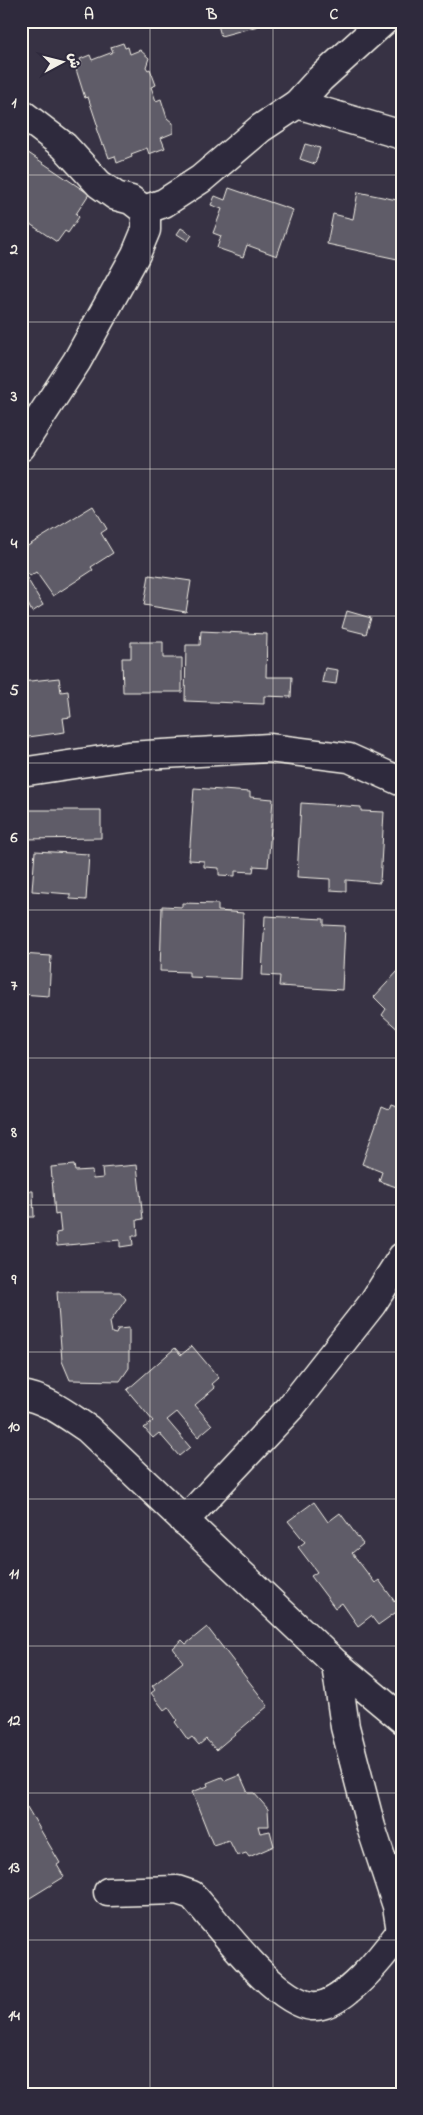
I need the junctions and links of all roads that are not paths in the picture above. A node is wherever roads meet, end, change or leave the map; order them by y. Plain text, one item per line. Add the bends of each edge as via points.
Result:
1 (384, 21) edge
2 (297, 104) junction
3 (21, 113) edge
4 (402, 135) edge
5 (144, 210) junction
6 (21, 448) edge
7 (21, 772) edge
8 (402, 782) edge
9 (402, 1257) edge
10 (21, 1395) edge
11 (184, 1521) junction
12 (336, 1664) junction
13 (402, 1719) edge
14 (108, 1892) dead end

1 - 2 street
2 - 4 street
2 - 5 street via 261,128 201,179 164,203
3 - 5 street via 64,146 99,184
5 - 6 street via 146,230 136,254 77,361
7 - 8 street via 128,756 269,748 348,758
9 - 11 street via 372,1304 290,1408
10 - 11 street via 60,1410 88,1429
11 - 12 street
12 - 13 street
12 - 14 street via 345,1727 371,1827 398,1906 401,1931 368,1970 332,2001 313,2006 303,2003 288,1997 264,1976 192,1895 177,1890

